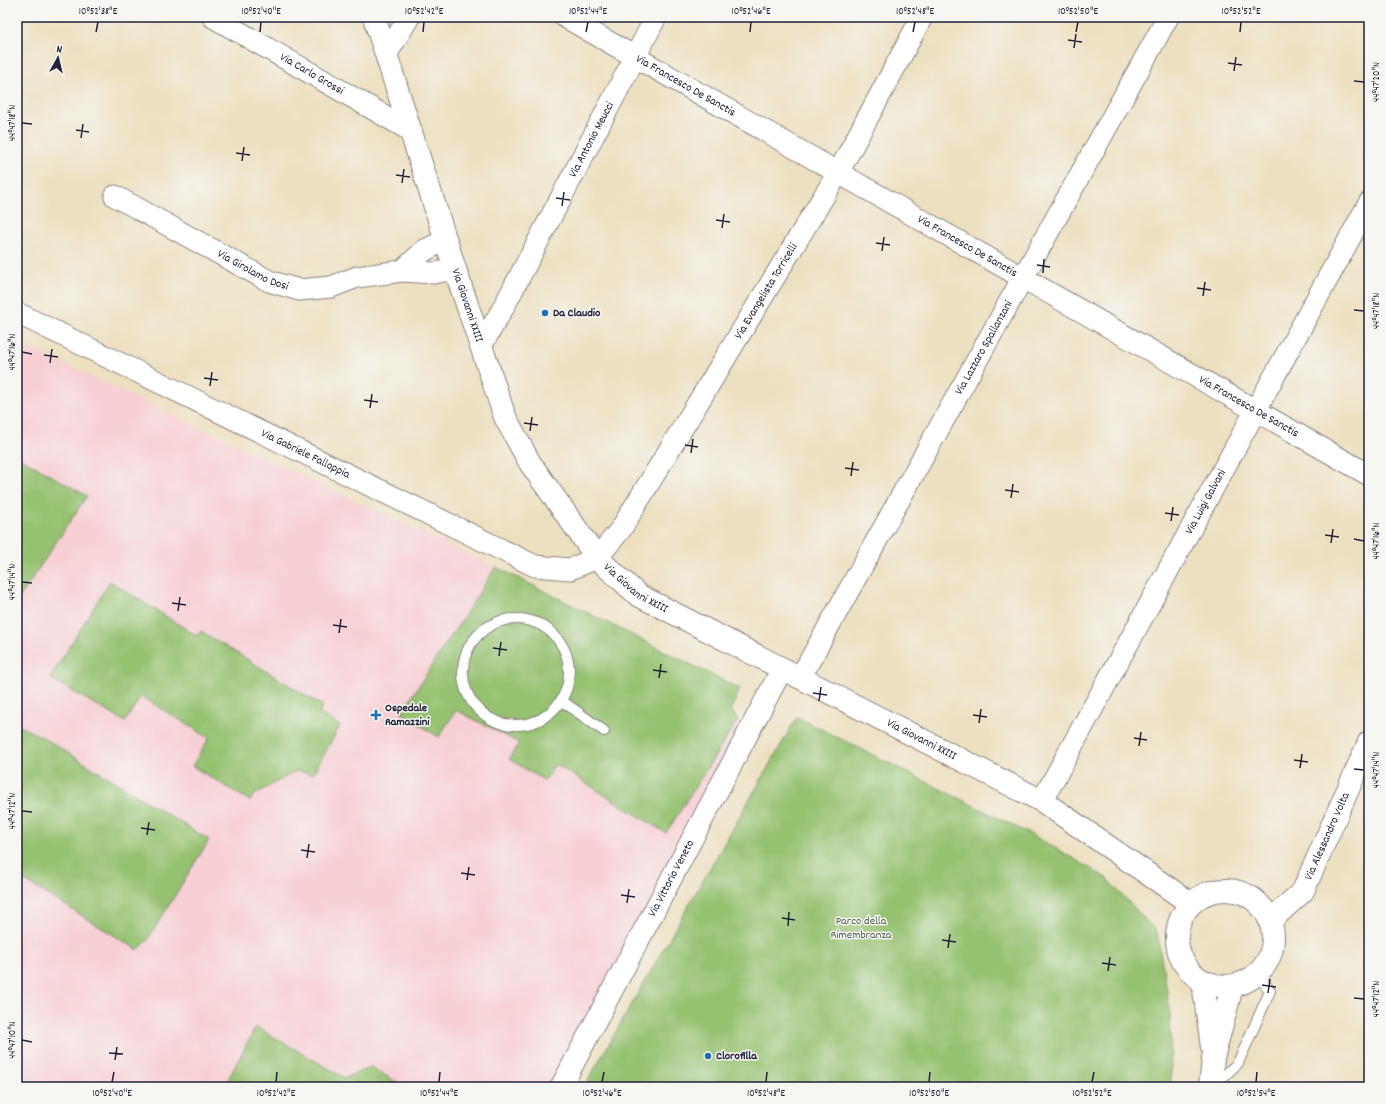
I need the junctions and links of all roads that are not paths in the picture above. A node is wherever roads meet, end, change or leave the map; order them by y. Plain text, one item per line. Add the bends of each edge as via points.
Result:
1 (212, 17) edge
2 (374, 17) edge
3 (410, 17) edge
4 (565, 17) edge
5 (656, 17) edge
6 (922, 17) edge
7 (1168, 17) edge
8 (386, 55) junction
9 (634, 56) junction
10 (411, 131) junction
11 (838, 173) junction
12 (115, 196) dead end
13 (1369, 203) edge
14 (446, 240) junction
15 (455, 269) junction
16 (402, 270) junction
17 (1024, 278) junction
18 (17, 313) edge
19 (480, 346) junction
20 (1256, 411) junction
21 (1369, 475) edge
22 (598, 558) junction
23 (511, 608) dead end
24 (512, 619) junction
25 (791, 674) junction
26 (562, 701) junction
27 (604, 731) dead end
28 (1369, 742) edge
29 (1042, 801) junction
30 (1190, 903) junction
31 (1271, 920) junction
32 (1258, 974) junction
33 (1204, 983) junction
34 (1232, 987) junction
35 (1214, 1058) junction
36 (562, 1087) edge
37 (1211, 1087) edge

1 - 10 street, Via Carlo Grossi
2 - 8 street, Via Giovanni XXIII
3 - 8 street
4 - 9 street, Via Francesco De Sanctis
5 - 9 street, Via Antonio Meucci
6 - 11 street, Via Evangelista Torricelli
7 - 17 street, Via Lazzaro Spallanzani
8 - 10 street, Via Giovanni XXIII
9 - 11 street, Via Francesco De Sanctis
9 - 19 street, Via Antonio Meucci via 502,310
10 - 14 street, Via Giovanni XXIII
11 - 17 street, Via Francesco De Sanctis
11 - 22 street, Via Evangelista Torricelli via 621,529
12 - 16 street, Via Girolamo Dosi via 269,281 299,290 331,287 357,277
13 - 20 street, Via Luigi Galvani
14 - 15 street, Via Giovanni XXIII
14 - 16 street via 425,250
15 - 16 street, Via Girolamo Dosi via 434,273
15 - 19 street, Via Giovanni XXIII
17 - 20 street, Via Francesco De Sanctis
17 - 25 street, Via Lazzaro Spallanzani
18 - 22 street, Via Gabriele Falloppia via 535,566 570,569
19 - 22 street, Via Giovanni XXIII via 505,417 530,463
20 - 21 street, Via Francesco De Sanctis
20 - 29 street, Via Luigi Galvani
22 - 25 street, Via Giovanni XXIII via 638,595
23 - 24 lane
24 - 26 lane via 533,621 548,628 559,639 567,654 570,670 568,686
24 - 26 lane via 499,621 482,630 470,644 463,674 469,697 481,712 496,722 515,726 533,723 549,714
25 - 29 street, Via Giovanni XXIII
25 - 36 street, Via Vittorio Veneto
26 - 27 lane
28 - 31 street, Via Alessandro Volta via 1303,891
29 - 30 street, Via Giovanni XXIII
30 - 31 street via 1218,889 1250,896
30 - 33 street via 1176,931 1181,961
31 - 32 street via 1273,949
32 - 34 street
32 - 37 lane via 1270,992 1238,1063
33 - 34 street
33 - 35 street
34 - 35 street
35 - 37 street

